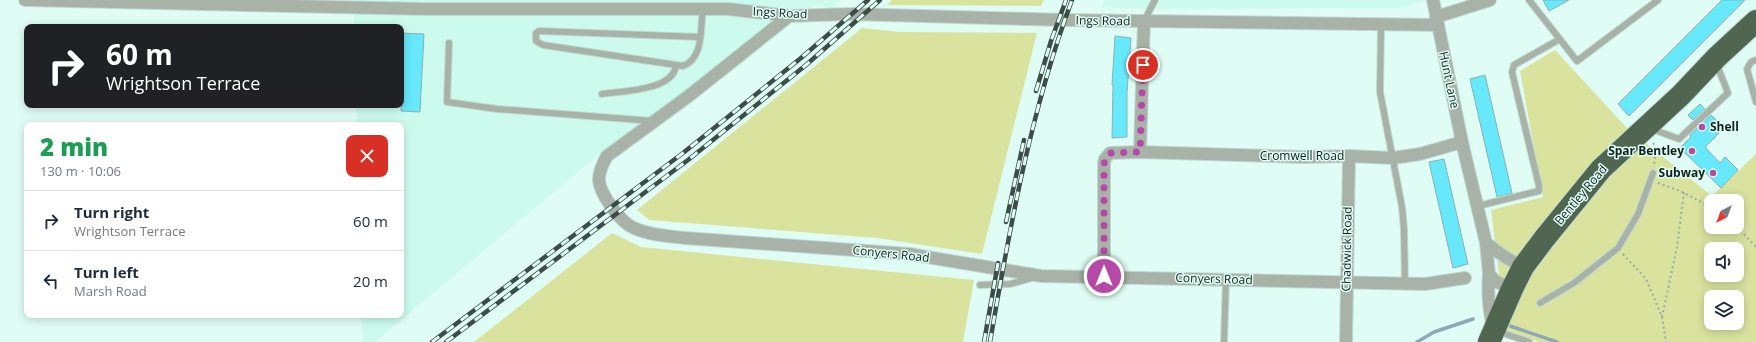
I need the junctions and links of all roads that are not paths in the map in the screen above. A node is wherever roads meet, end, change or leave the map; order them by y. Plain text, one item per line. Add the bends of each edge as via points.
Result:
1 (25, 0) edge
2 (1155, 0) edge
3 (1433, 0) edge
4 (1490, 0) edge
5 (1529, 0) edge
6 (1658, 0) edge
7 (728, 4) edge
8 (702, 9) junction
9 (789, 16) junction
10 (1144, 21) junction
11 (1437, 21) junction
12 (1756, 21) edge
13 (1381, 25) junction
14 (699, 37) junction
15 (1560, 39) junction
16 (449, 43) dead end
17 (1715, 60) junction
18 (1756, 60) edge
19 (676, 66) junction
20 (602, 94) dead end
21 (1756, 102) edge
22 (655, 121) junction
23 (1643, 129) junction
24 (1462, 142) junction
25 (1140, 152) junction
26 (1349, 156) junction
27 (1393, 158) junction
28 (1653, 173) road end
29 (1478, 206) junction
30 (1486, 243) junction
31 (1523, 268) junction
32 (1489, 274) junction
33 (1041, 276) junction
34 (1104, 276) junction
35 (1465, 278) dead end
36 (1226, 279) junction
37 (1346, 283) junction
38 (1405, 284) junction
39 (980, 285) dead end
40 (1512, 289) junction
41 (1540, 304) dead end
42 (1491, 336) edge
43 (1224, 342) edge
44 (1346, 342) edge
45 (1529, 342) edge

1 - 8 street, Ings Road via 426,9
2 - 10 lane
3 - 11 street, Hunt Lane
4 - 11 street
5 - 15 lane
6 - 15 lane via 1579,61
7 - 8 street, Ings Road
7 - 9 street, Ings Road
8 - 14 lane
9 - 10 street, Ings Road via 852,14
9 - 22 street, Conyers Road
10 - 13 street, Ings Road
10 - 25 street
11 - 13 street, Ings Road
11 - 24 street, Hunt Lane
12 - 17 highway, Bentley Road
13 - 27 lane via 1380,92
14 - 19 lane via 695,58 683,66
14 - 19 lane via 544,31 536,33 536,41 543,45
15 - 29 lane via 1514,65 1512,72 1539,191
16 - 22 lane via 447,102 497,109
17 - 23 highway, Bentley Road
17 - 23 lane via 1728,93 1679,139
18 - 21 lane via 1747,68
19 - 20 lane via 672,77 662,84
22 - 33 street, Conyers Road via 607,156 602,165 599,180 604,196 626,224 633,228 653,234 685,238 909,254
23 - 31 highway, Bentley Road via 1601,169
24 - 27 street, Cromwell Road via 1420,154
24 - 29 street, Hunt Lane
25 - 26 street, Cromwell Road
25 - 34 street, Cromwell Road via 1115,152 1110,153 1105,159
26 - 27 street, Cromwell Road
26 - 37 street, Chadwick Road
27 - 38 lane via 1404,229
28 - 41 lane via 1638,214 1618,248 1574,283
29 - 30 street, Hunt Lane
30 - 31 street
30 - 32 street, Hunt Lane
31 - 40 highway, Bentley Road
32 - 40 street via 1495,281
32 - 42 street, Hunt Lane
33 - 34 street, Conyers Road
33 - 39 lane via 1010,284
34 - 36 street, Conyers Road
35 - 38 street, Conyers Road via 1426,284
36 - 37 street, Conyers Road
36 - 43 lane
37 - 38 street, Conyers Road
37 - 44 street, Chadwick Road
40 - 42 highway, Bentley Road
42 - 45 lane

